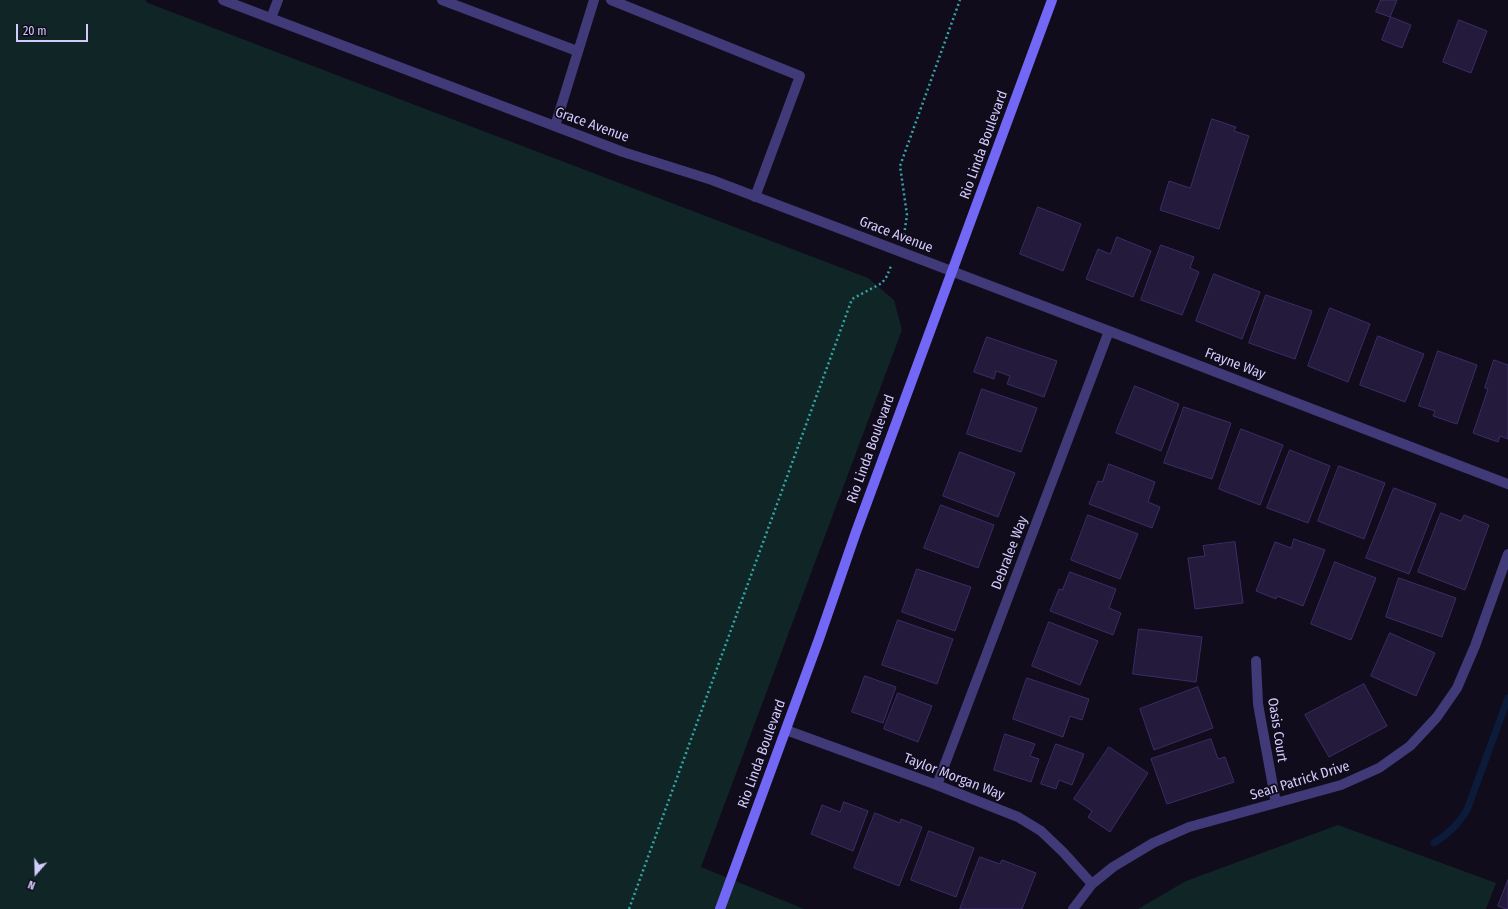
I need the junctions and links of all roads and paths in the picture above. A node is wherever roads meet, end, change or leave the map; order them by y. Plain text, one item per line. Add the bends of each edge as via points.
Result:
1 (223, 0) edge
2 (278, 0) edge
3 (442, 0) edge
4 (594, 0) edge
5 (611, 0) edge
6 (960, 0) edge
7 (1052, 0) edge
8 (271, 18) junction
9 (578, 52) junction
10 (555, 126) junction
11 (900, 166) dead end
12 (755, 197) junction
13 (951, 272) junction
14 (852, 299) dead end
15 (1109, 331) junction
16 (1508, 484) edge
17 (1508, 554) edge
18 (1256, 661) dead end
19 (786, 730) junction
20 (936, 784) junction
21 (1276, 803) junction
22 (1092, 884) junction
23 (629, 909) edge
24 (720, 909) edge
25 (1073, 909) edge

1 - 8 street, Grace Avenue
2 - 8 street
3 - 9 street
4 - 9 street
5 - 12 street via 800,76
6 - 11 path
7 - 13 main road, Rio Linda Boulevard
8 - 10 street, Grace Avenue
9 - 10 street
10 - 12 street, Grace Avenue
12 - 13 street, Grace Avenue
13 - 15 street, Frayne Way
13 - 19 main road, Rio Linda Boulevard
14 - 23 path
15 - 16 street, Frayne Way
15 - 20 street, Debralee Way
17 - 21 street, Sean Patrick Drive via 1457,688 1438,717 1410,746 1379,768 1341,785
18 - 21 street, Oasis Court via 1258,704
19 - 20 street, Taylor Morgan Way
19 - 24 main road, Rio Linda Boulevard
20 - 22 street, Taylor Morgan Way via 1018,817 1041,831
21 - 22 street, Sean Patrick Drive via 1189,827 1153,843 1113,867
22 - 25 street, Sean Patrick Drive

